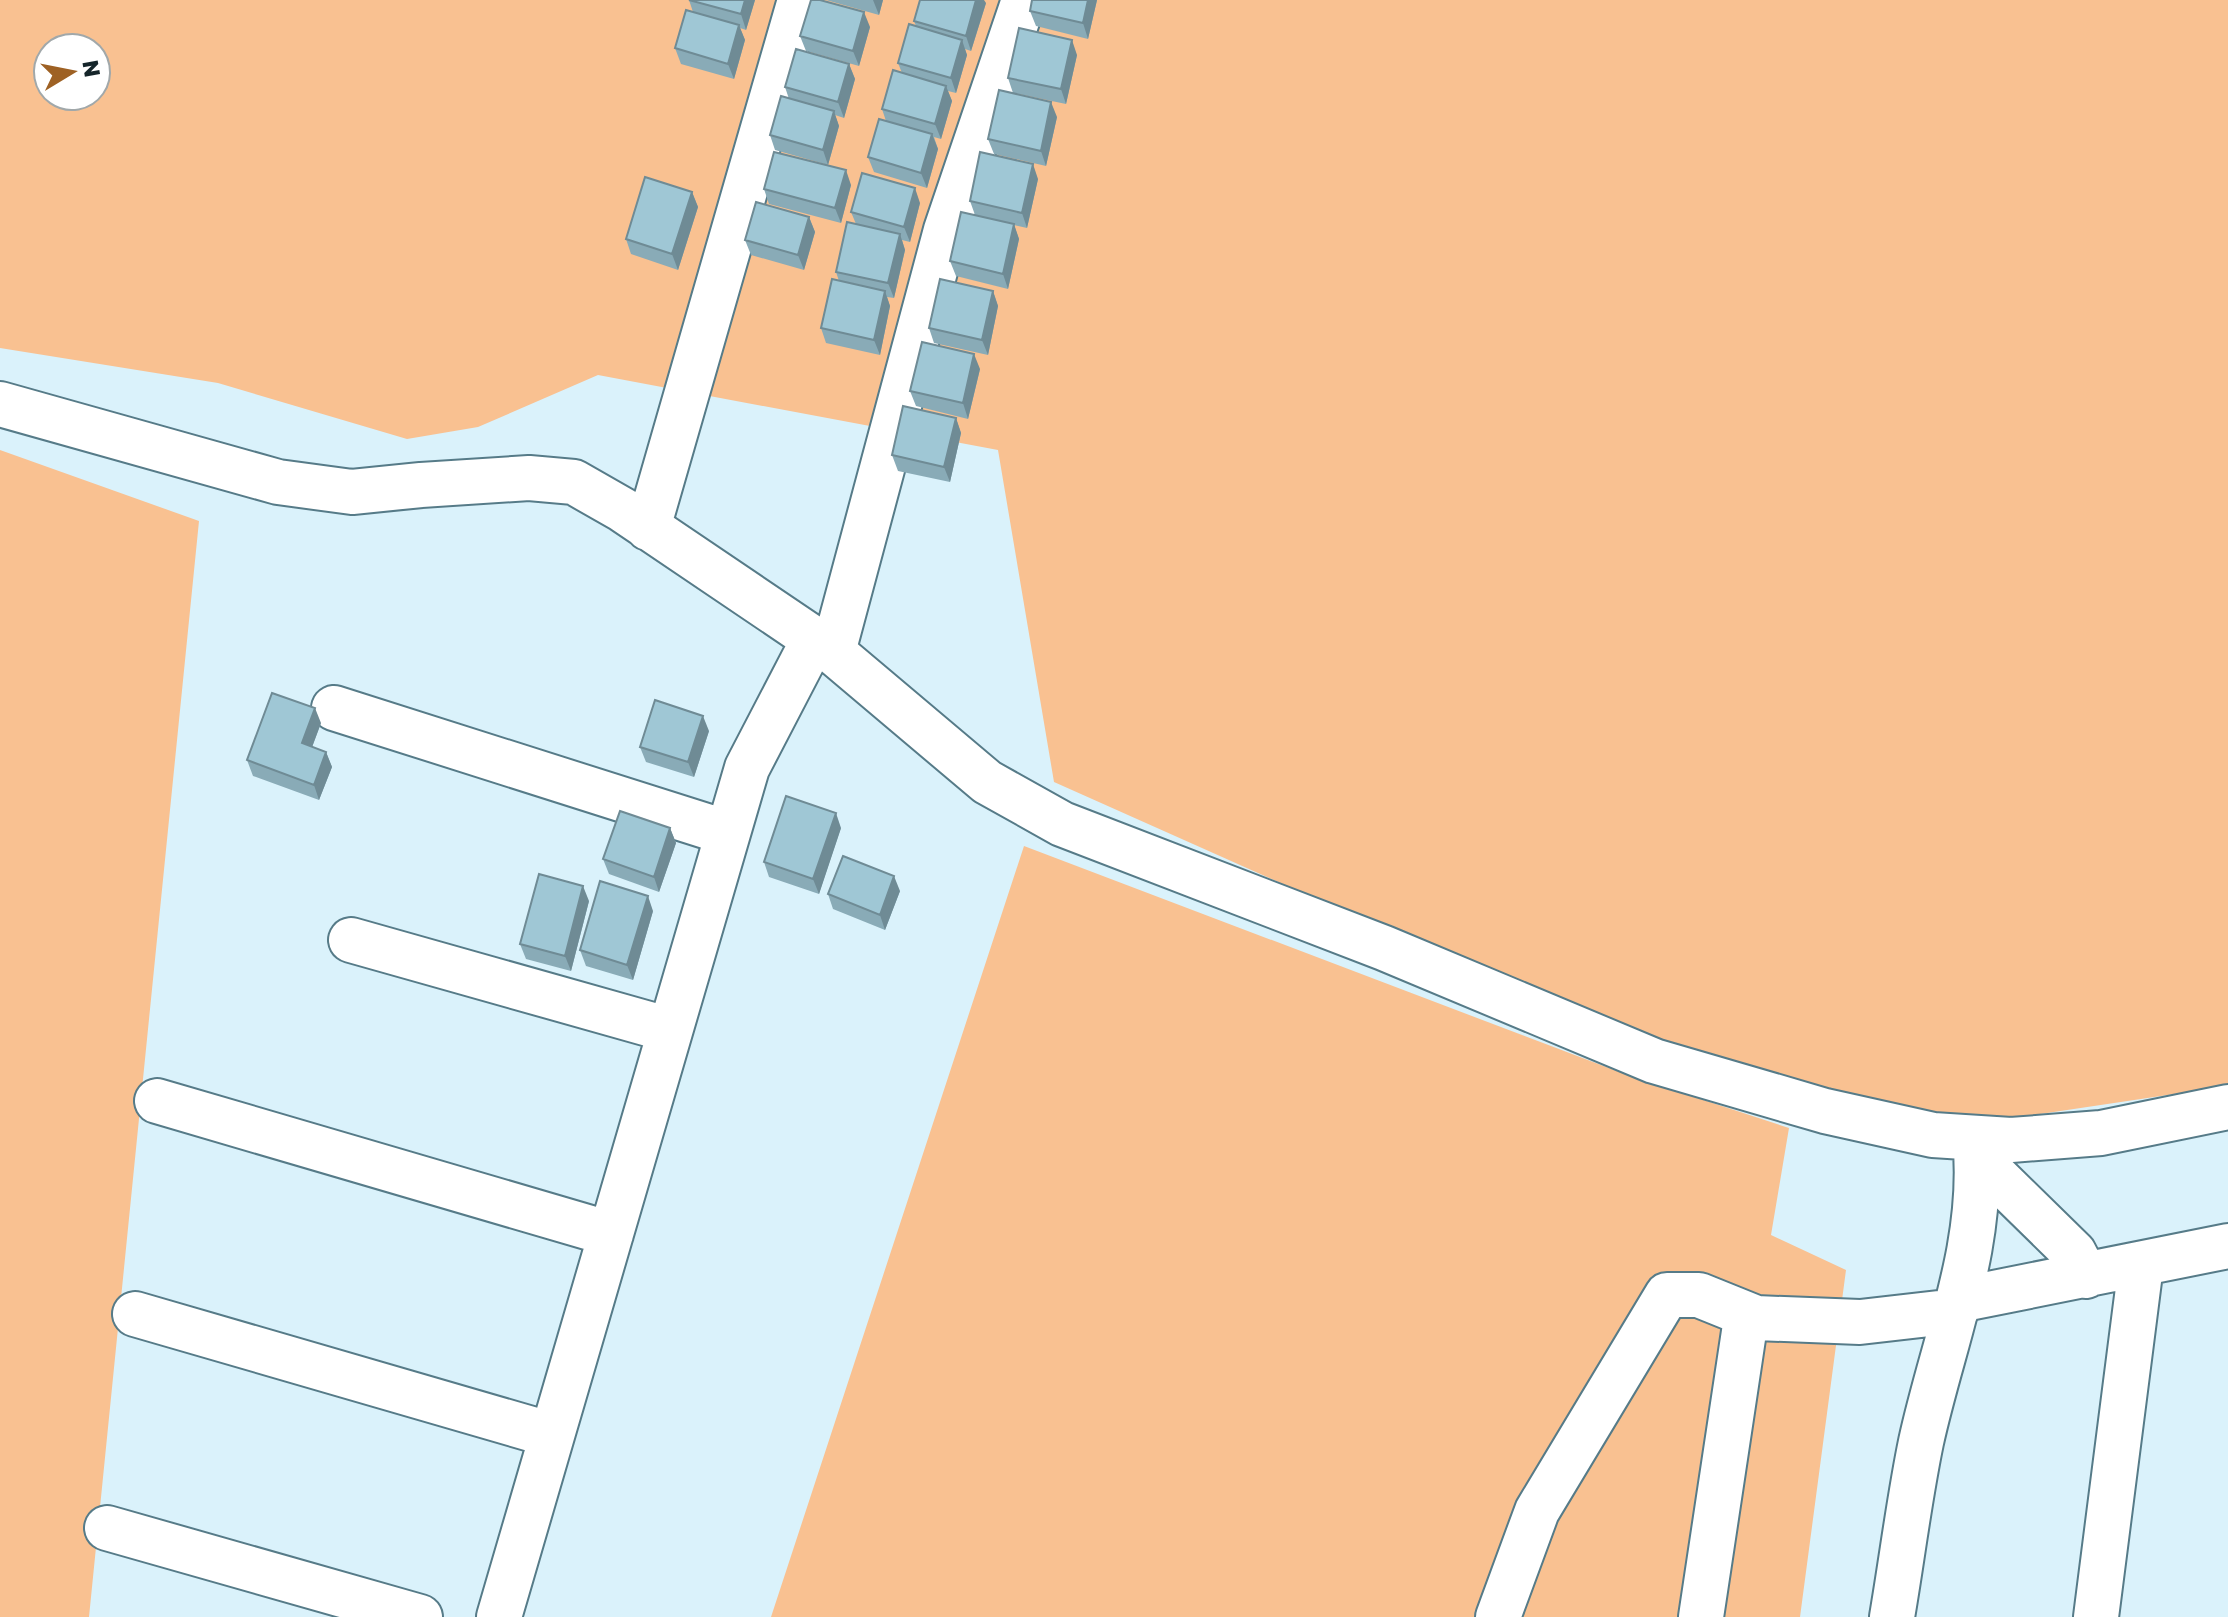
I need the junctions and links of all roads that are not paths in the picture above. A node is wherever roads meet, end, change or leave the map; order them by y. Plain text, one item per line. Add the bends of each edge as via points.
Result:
1 (800, 0) edge
2 (1024, 0) edge
3 (0, 404) edge
4 (648, 528) junction
5 (823, 646) junction
6 (334, 708) dead end
7 (728, 833) junction
8 (351, 940) dead end
9 (670, 1030) junction
10 (157, 1101) dead end
11 (2228, 1107) edge
12 (1976, 1148) junction
13 (611, 1234) junction
14 (2228, 1246) edge
15 (2141, 1265) junction
16 (2086, 1276) junction
17 (1958, 1306) junction
18 (135, 1314) dead end
19 (1756, 1318) junction
20 (552, 1435) junction
21 (107, 1528) dead end
22 (420, 1617) edge
23 (499, 1617) edge
24 (1498, 1617) edge
25 (1701, 1617) edge
26 (1892, 1617) edge
27 (2096, 1617) edge

1 - 4 street
2 - 5 street via 946,230
3 - 4 street via 278,482 352,492 529,478 574,482
4 - 5 street
5 - 7 street via 747,768
5 - 12 street via 987,782 1062,824 1384,948 1654,1061
6 - 7 street
7 - 9 street
8 - 9 street
9 - 13 street
10 - 13 street
11 - 12 street via 2101,1133
12 - 16 street via 2074,1253
12 - 17 street via 1974,1231
13 - 20 street
14 - 15 street
15 - 16 street
15 - 27 street
16 - 17 street
17 - 19 street via 1860,1322
17 - 26 street via 1921,1443
18 - 20 street
19 - 24 street via 1699,1295 1667,1295 1537,1511
19 - 25 street via 1745,1325
20 - 23 street
21 - 22 street

